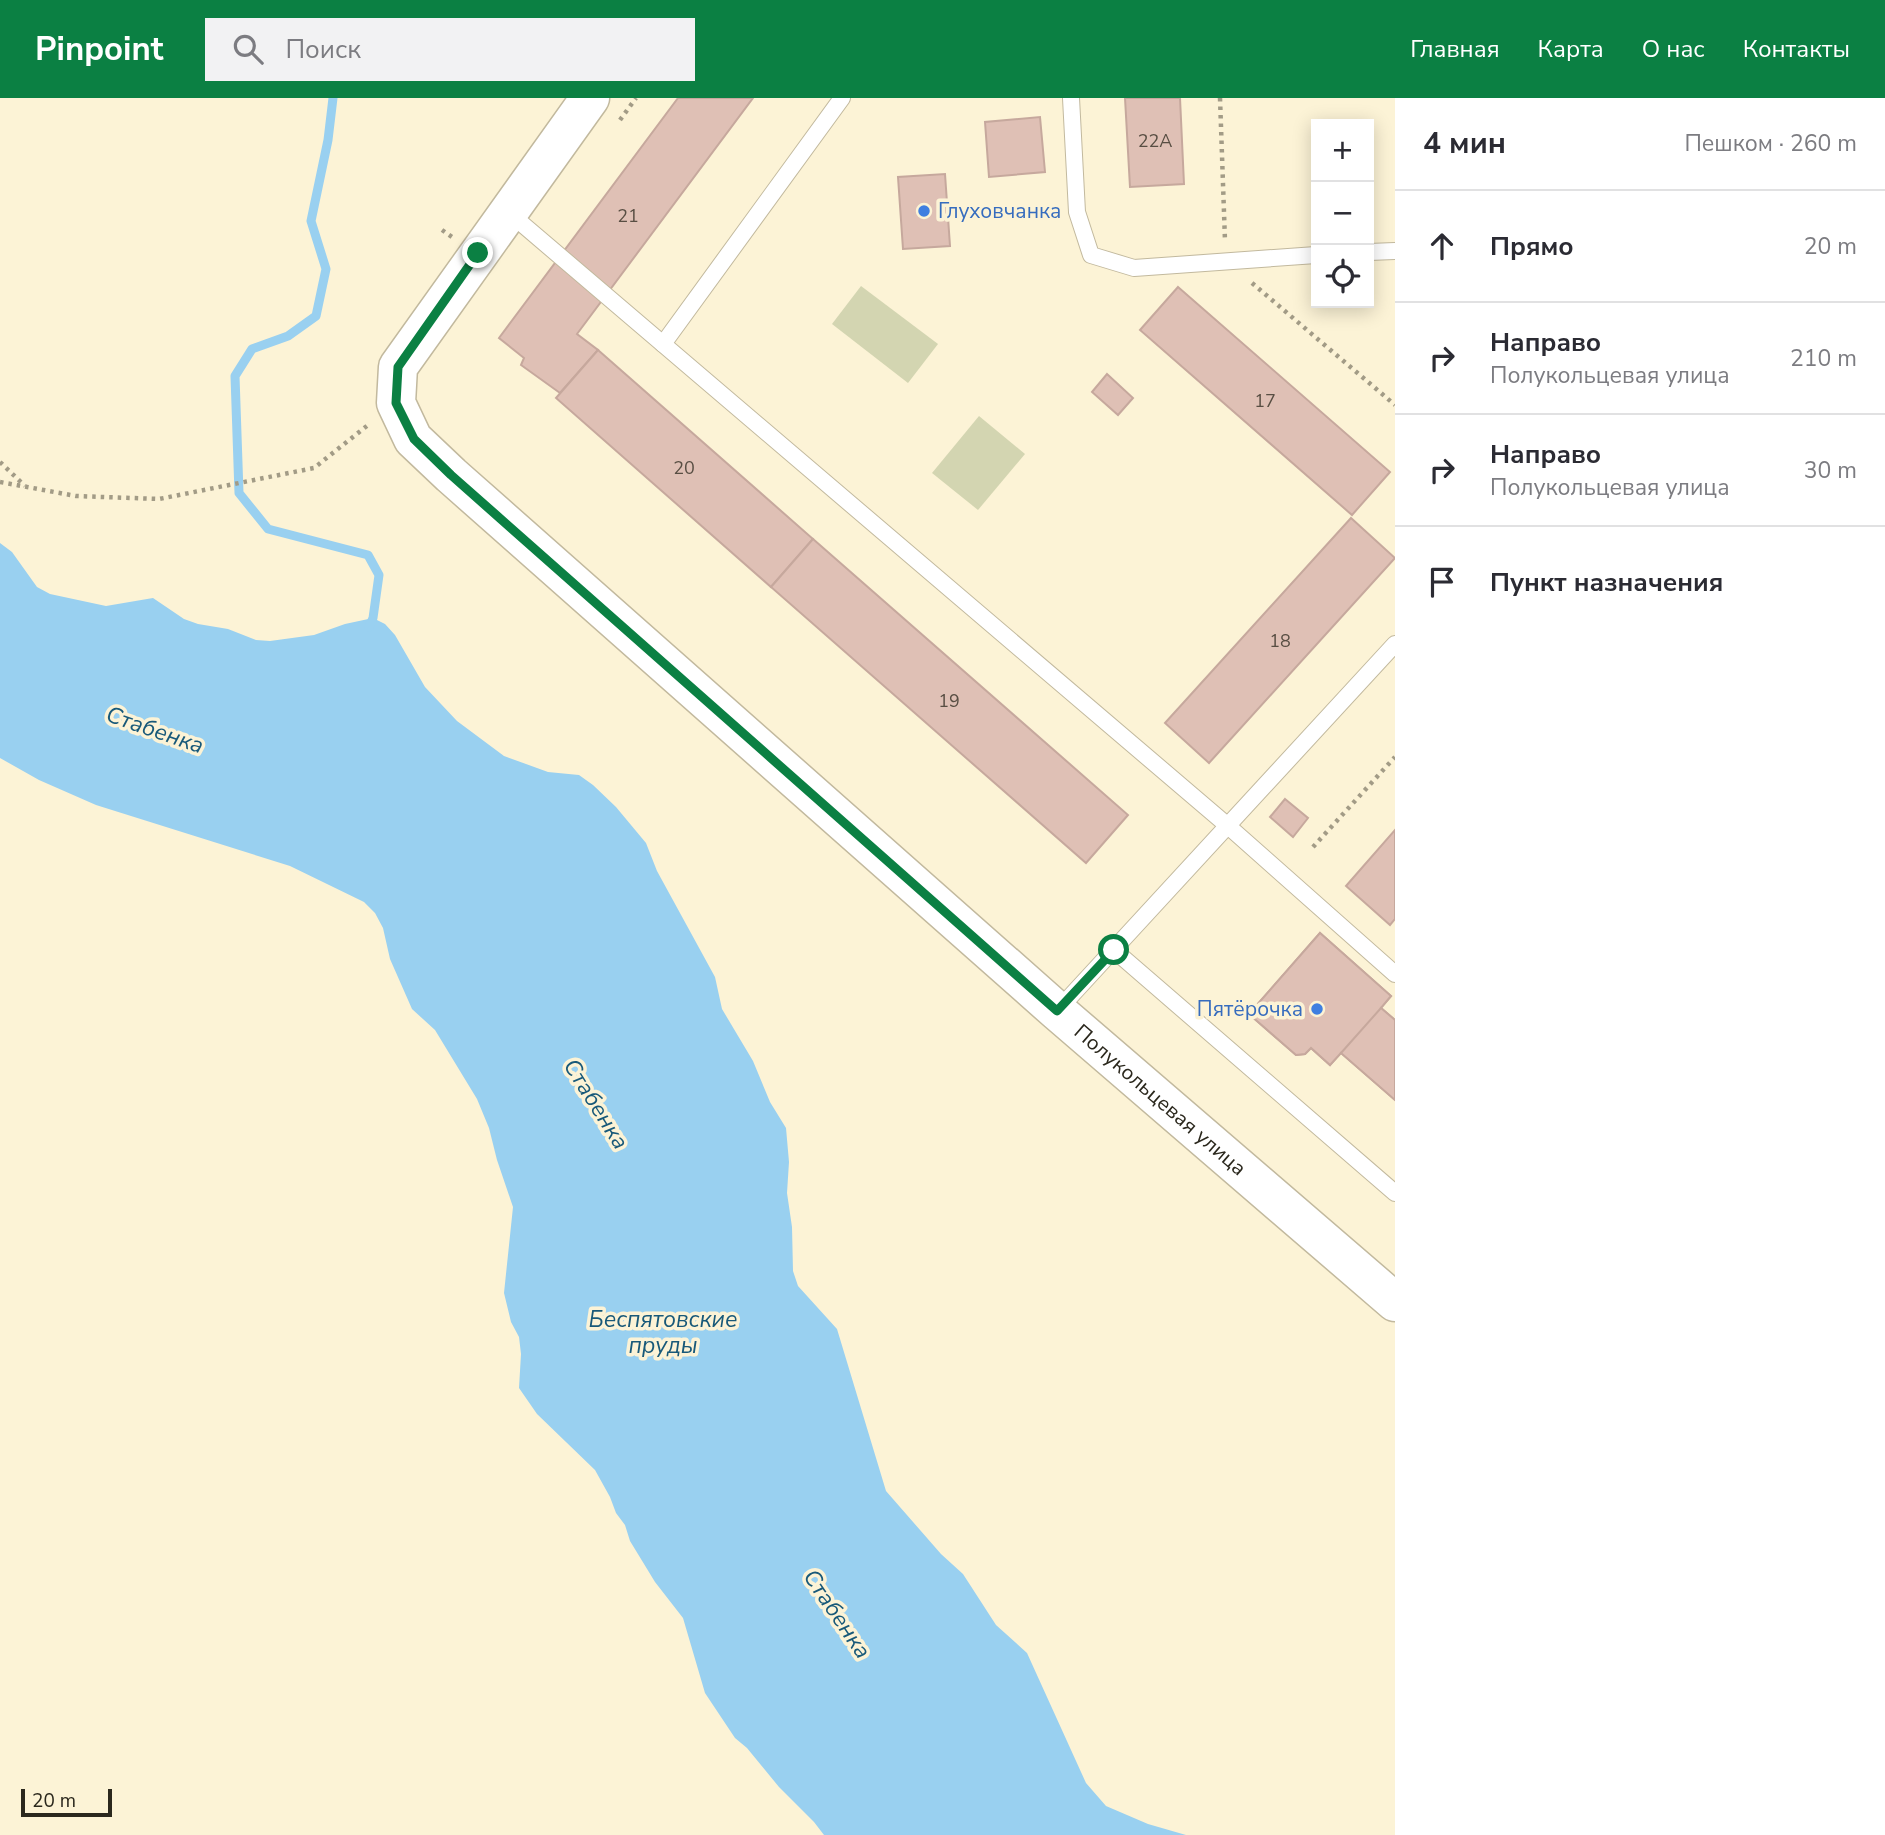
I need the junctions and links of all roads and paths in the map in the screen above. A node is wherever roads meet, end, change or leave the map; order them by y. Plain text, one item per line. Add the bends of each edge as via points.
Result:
1 (590, 98) edge
2 (842, 98) edge
3 (1071, 98) edge
4 (1220, 98) edge
5 (507, 211) junction
6 (1395, 251) edge
7 (1374, 252) edge
8 (1311, 256) edge
9 (1226, 261) junction
10 (663, 344) junction
11 (396, 403) junction
12 (1395, 405) edge
13 (0, 462) edge
14 (0, 482) edge
15 (26, 487) junction
16 (1395, 644) edge
17 (1395, 757) edge
18 (1228, 826) junction
19 (1313, 847) dead end
20 (1114, 950) junction
21 (1395, 974) edge
22 (1057, 1011) junction
23 (1395, 1193) edge
24 (1395, 1302) edge

1 - 5 main road, Полукольцевая улица
2 - 10 lane
3 - 9 lane via 1077,212 1091,255 1134,268
4 - 9 path
5 - 10 lane
5 - 11 main road, Полукольцевая улица via 398,367
6 - 7 lane
8 - 9 lane
9 - 12 path
10 - 18 lane
11 - 15 path via 314,468 159,499 76,496
11 - 22 main road, Полукольцевая улица via 414,439 451,475
13 - 15 path
14 - 15 path
16 - 18 lane
17 - 19 path
18 - 20 lane
18 - 21 lane
20 - 22 lane
20 - 23 lane
22 - 24 main road, Полукольцевая улица

